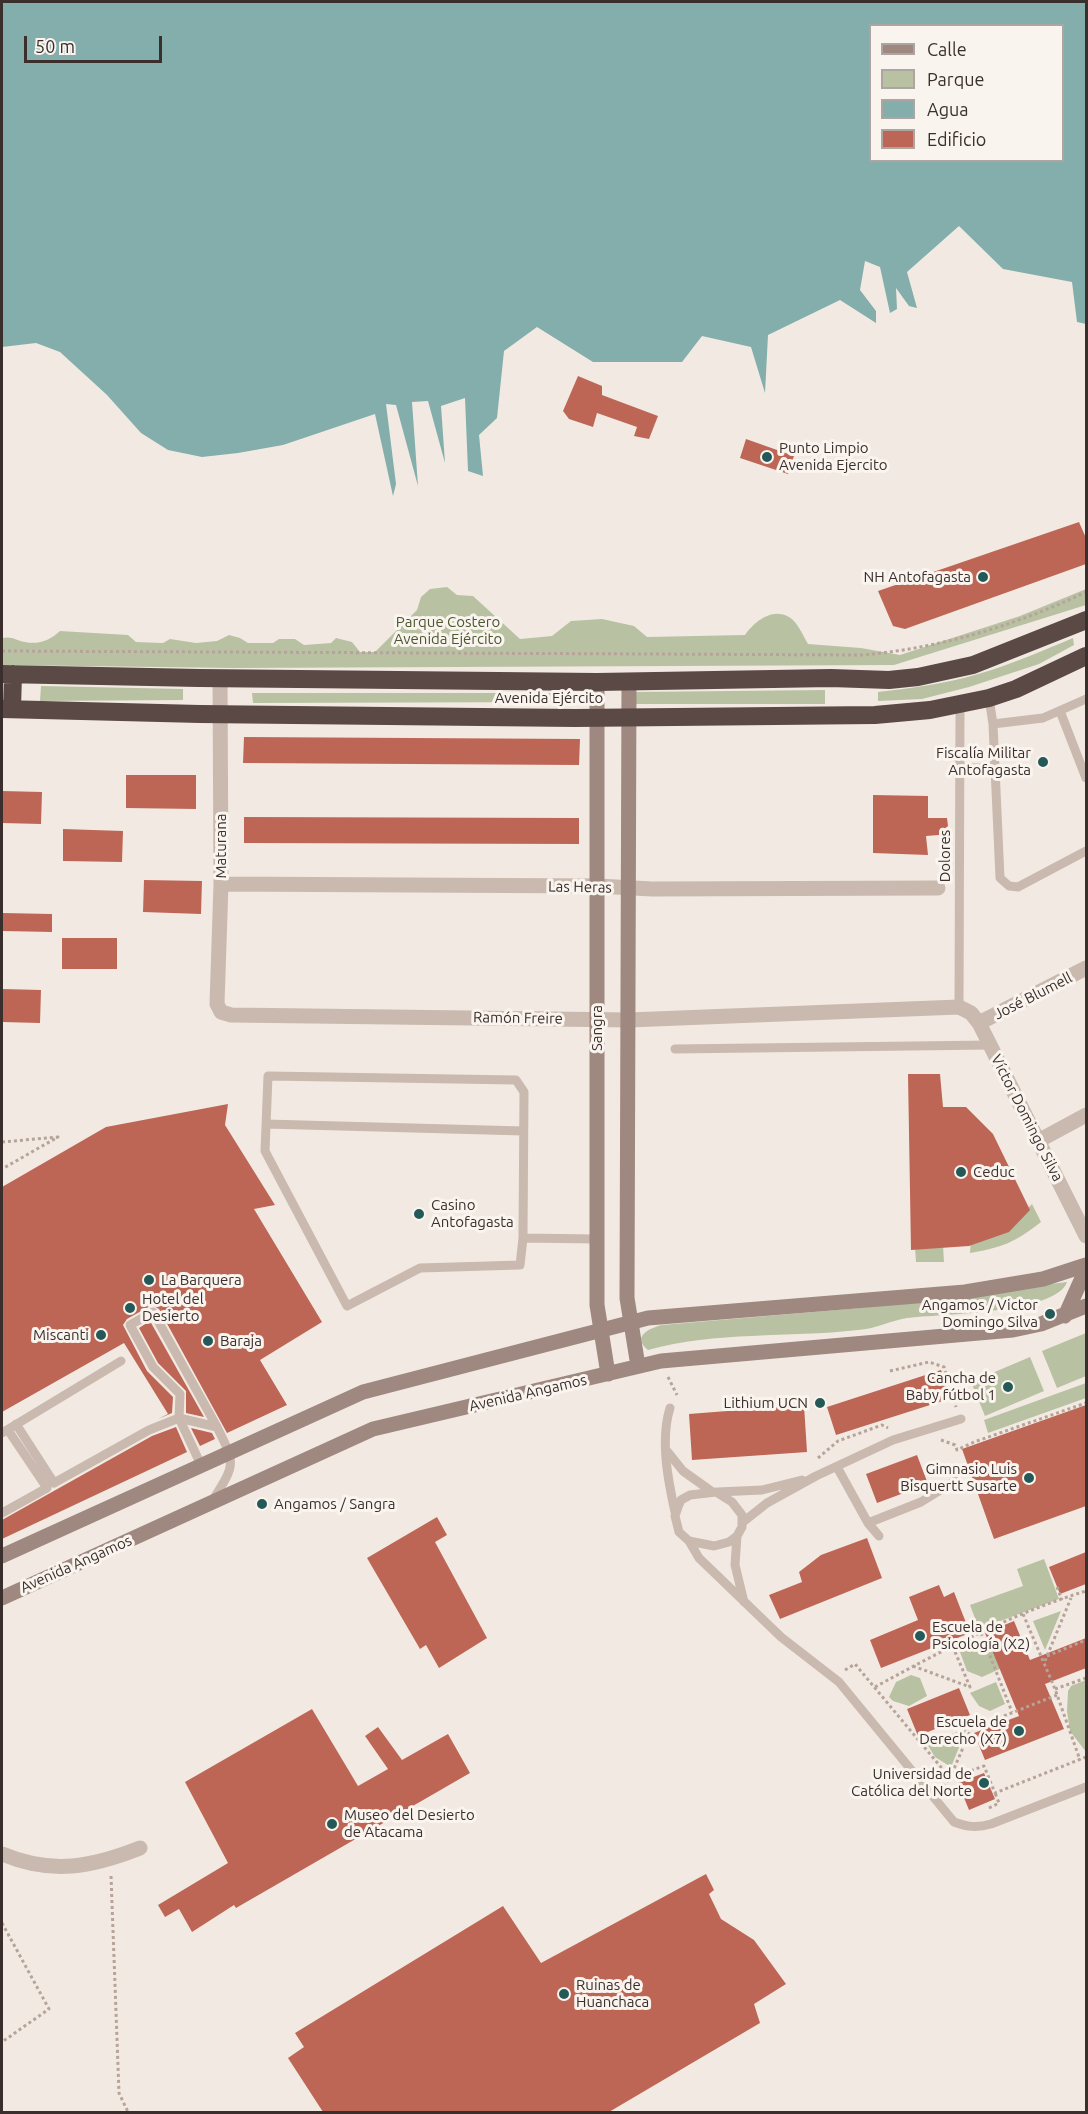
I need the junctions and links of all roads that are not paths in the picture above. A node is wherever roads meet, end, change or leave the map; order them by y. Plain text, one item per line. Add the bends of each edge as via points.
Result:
1 (1086, 620) edge
2 (1086, 656) edge
3 (7, 674) edge
4 (220, 678) junction
5 (629, 681) junction
6 (597, 682) junction
7 (989, 698) junction
8 (1086, 699) edge
9 (960, 705) junction
10 (7, 709) edge
11 (1060, 711) junction
12 (220, 714) junction
13 (628, 716) junction
14 (598, 717) junction
15 (993, 724) junction
16 (960, 768) junction
17 (995, 768) junction
18 (1086, 778) edge
19 (1086, 851) edge
20 (221, 884) junction
21 (598, 886) junction
22 (629, 888) junction
23 (938, 888) dead end
24 (1086, 968) edge
25 (959, 1007) junction
26 (221, 1012) joint
27 (597, 1019) junction
28 (629, 1020) junction
29 (979, 1023) junction
30 (991, 1045) junction
31 (675, 1049) dead end
32 (1086, 1115) edge
33 (266, 1124) junction
34 (523, 1131) junction
35 (1038, 1140) junction
36 (1086, 1236) edge
37 (523, 1238) junction
38 (596, 1239) junction
39 (1086, 1267) edge
40 (1086, 1306) edge
41 (1065, 1316) junction
42 (630, 1322) junction
43 (601, 1331) junction
44 (121, 1361) dead end
45 (638, 1366) junction
46 (608, 1374) junction
47 (670, 1408) dead end
48 (179, 1418) junction
49 (961, 1419) dead end
50 (217, 1427) junction
51 (9, 1429) edge
52 (667, 1451) junction
53 (230, 1452) junction
54 (201, 1465) junction
55 (837, 1467) junction
56 (816, 1476) junction
57 (956, 1481) dead end
58 (714, 1492) junction
59 (212, 1502) junction
60 (2, 1513) edge
61 (675, 1515) junction
62 (743, 1522) junction
63 (868, 1522) junction
64 (737, 1536) junction
65 (879, 1536) dead end
66 (689, 1540) junction
67 (2, 1556) edge
68 (2, 1598) edge
69 (744, 1602) junction
70 (1086, 1787) edge
71 (140, 1848) dead end
72 (2, 1854) edge

1 - 5 highway, Avenida Ejército via 973,665 918,677
2 - 7 highway, Avenida Ejército
3 - 4 highway, Avenida Ejército
3 - 10 highway
4 - 6 highway, Avenida Ejército
4 - 12 street, Maturana
5 - 6 highway, Avenida Ejército
5 - 13 main road, Sangra
6 - 14 main road, Sangra
7 - 9 highway, Avenida Ejército
7 - 15 lane
8 - 11 lane
9 - 13 highway, Avenida Ejército via 875,715
9 - 16 lane, Dolores
10 - 12 highway, Avenida Ejército
11 - 15 lane via 1042,718
11 - 18 lane
12 - 14 highway, Avenida Ejército
12 - 20 street, Maturana
13 - 14 highway, Avenida Ejército
13 - 22 main road, Sangra
14 - 21 main road, Sangra
15 - 17 lane
16 - 17 lane
16 - 25 lane, Dolores
17 - 19 lane via 1000,878 1004,883 1018,886
20 - 21 street, Las Heras
20 - 26 street, Maturana via 217,1004
21 - 22 street, Las Heras
21 - 27 main road, Sangra
22 - 23 street, Las Heras
22 - 28 main road, Sangra
24 - 29 street, José Blumell
25 - 28 street, Ramón Freire
25 - 29 street, Víctor Domingo Silva
26 - 27 street, Ramón Freire
27 - 28 street, Ramón Freire
27 - 38 main road, Sangra
28 - 42 main road, Sangra
29 - 30 street, Víctor Domingo Silva
30 - 31 lane
30 - 35 street, Víctor Domingo Silva
32 - 35 street
33 - 34 lane
33 - 34 lane via 268,1076 516,1080 524,1092
33 - 37 lane via 265,1151 347,1306 420,1268 520,1265
34 - 37 lane
35 - 36 street, Víctor Domingo Silva
37 - 38 lane
38 - 43 main road, Sangra
39 - 41 main road
39 - 42 main road via 1043,1279 965,1292
40 - 41 main road, Avenida Angamos
41 - 45 main road, Avenida Angamos via 1013,1330
42 - 43 main road
42 - 45 main road, Sangra
43 - 46 main road, Sangra
43 - 53 main road via 363,1392
44 - 51 lane
45 - 46 main road, Avenida Angamos
46 - 59 main road, Avenida Angamos via 373,1429
47 - 52 lane via 665,1424
48 - 50 lane
48 - 50 lane via 180,1394 153,1367 130,1325 153,1312
48 - 51 lane via 149,1430 54,1483
48 - 54 lane
49 - 55 lane via 893,1440
50 - 53 lane
51 - 60 lane via 47,1488
52 - 58 lane via 683,1471
52 - 61 lane
53 - 54 main road
53 - 59 lane via 231,1471
54 - 67 main road
55 - 56 lane
55 - 63 lane
56 - 58 lane via 762,1490
56 - 62 lane via 767,1503
57 - 63 lane via 921,1502
58 - 61 lane via 681,1500
58 - 62 lane via 738,1508
59 - 68 main road, Avenida Angamos
61 - 66 lane via 679,1532
62 - 64 lane
63 - 65 lane
64 - 66 lane via 714,1546
64 - 69 lane via 735,1565
66 - 69 lane via 699,1558
69 - 70 lane via 839,1682 954,1822 967,1827 991,1824
71 - 72 street via 110,1860 58,1868

